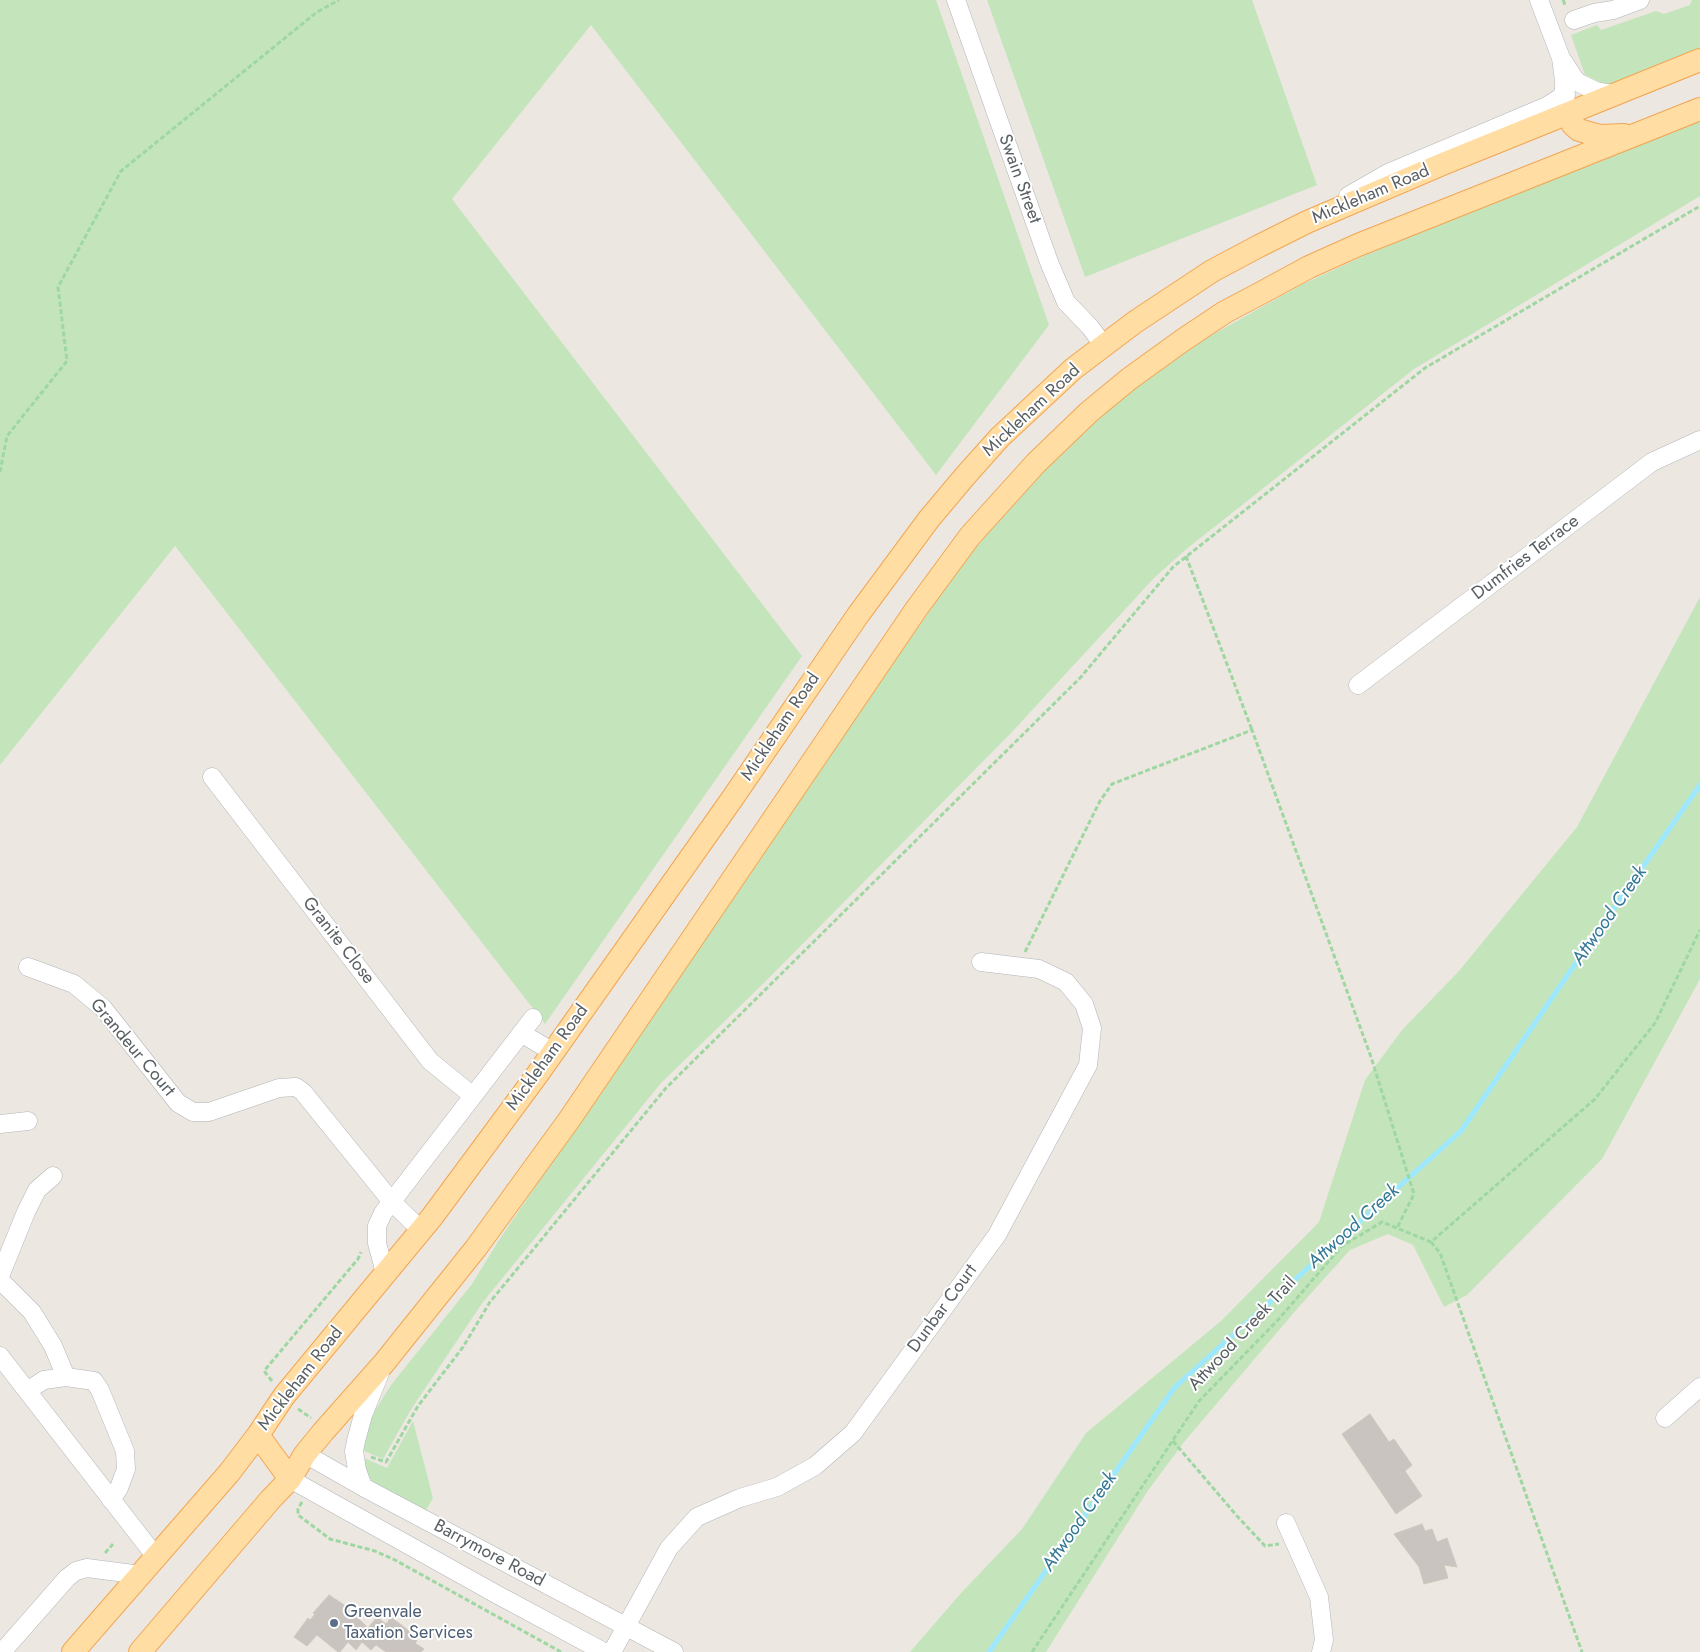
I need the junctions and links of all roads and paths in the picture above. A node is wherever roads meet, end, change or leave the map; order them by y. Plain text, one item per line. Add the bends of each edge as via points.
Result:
1 (339, 0) edge
2 (956, 0) edge
3 (1539, 0) edge
4 (1640, 0) edge
5 (1574, 20) dead end
6 (1561, 58) junction
7 (1700, 60) edge
8 (1564, 85) junction
9 (1613, 94) junction
10 (1700, 109) edge
11 (1569, 113) junction
12 (1632, 135) junction
13 (1700, 206) edge
14 (1307, 222) junction
15 (1104, 346) junction
16 (1700, 440) edge
17 (0, 472) edge
18 (1186, 556) junction
19 (1358, 685) dead end
20 (1252, 730) junction
21 (212, 777) dead end
22 (1700, 930) edge
23 (981, 962) dead end
24 (1018, 966) junction
25 (28, 967) dead end
26 (533, 1018) dead end
27 (521, 1033) junction
28 (553, 1052) junction
29 (473, 1096) junction
30 (28, 1121) dead end
31 (0, 1124) edge
32 (53, 1176) dead end
33 (392, 1202) junction
34 (1397, 1228) junction
35 (421, 1230) junction
36 (1431, 1242) junction
37 (385, 1273) junction
38 (0, 1276) edge
39 (0, 1280) edge
40 (0, 1356) edge
41 (384, 1363) junction
42 (66, 1377) junction
43 (1700, 1387) edge
44 (27, 1391) junction
45 (1665, 1418) dead end
46 (258, 1435) junction
47 (1173, 1441) junction
48 (354, 1451) junction
49 (305, 1454) junction
50 (300, 1484) junction
51 (363, 1487) junction
52 (111, 1500) junction
53 (1286, 1523) dead end
54 (1295, 1542) junction
55 (156, 1558) junction
56 (141, 1575) junction
57 (625, 1626) junction
58 (2, 1652) edge
59 (73, 1652) edge
60 (140, 1652) edge
61 (561, 1652) edge
62 (604, 1652) edge
63 (612, 1652) edge
64 (674, 1652) edge
65 (1032, 1652) edge
66 (1322, 1652) edge
67 (1582, 1652) edge

1 - 17 path via 317,12 121,171 58,287 67,361 7,436
2 - 15 street, Swain Street via 1066,302
3 - 6 street
4 - 5 street
6 - 8 street
6 - 9 street via 1579,83 1596,92
7 - 9 main road, Mickleham Road
8 - 11 street
8 - 14 street via 1564,92 1555,102 1388,173
9 - 11 main road, Mickleham Road
10 - 12 main road
11 - 12 main road via 1573,125 1579,130 1600,136
11 - 14 main road, Mickleham Road
12 - 41 main road via 1358,244 1226,312 1128,379 1036,463 970,536 917,608 569,1120 476,1248
13 - 18 path via 1425,368
14 - 15 main road, Mickleham Road via 1212,272
15 - 28 main road, Mickleham Road via 1000,437 929,519 858,615
16 - 19 street, Dumfries Terrace via 1652,462
18 - 20 path
18 - 48 path via 1172,567 1081,676 666,1088 490,1302 463,1347 418,1406 386,1462
20 - 24 path via 1112,784 1100,801
20 - 34 path via 1370,1057 1414,1194
21 - 29 street, Granite Close via 430,1061
22 - 36 path via 1654,1023 1594,1099
23 - 24 street, Dunbar Court
24 - 57 street, Dunbar Court via 1039,969 1066,982 1084,1004 1092,1028 1088,1065 998,1235 853,1433 815,1466 777,1486 697,1517 669,1548
25 - 33 street, Grandeur Court via 74,984 103,1008 178,1103 193,1112 209,1112 279,1088 296,1087
26 - 27 street
27 - 28 street
27 - 29 street
28 - 35 main road, Mickleham Road
29 - 33 street
30 - 31 street
32 - 38 street via 37,1190
33 - 35 street
33 - 37 street via 377,1226 377,1243
34 - 36 path, Attwood Creek Trail
34 - 47 path, Attwood Creek Trail via 1382,1222 1342,1246 1277,1321 1199,1401
35 - 37 main road, Mickleham Road
36 - 67 path via 1440,1253
37 - 46 main road, Mickleham Road via 284,1396
39 - 42 street via 32,1312 53,1346
40 - 44 street
41 - 48 street via 362,1416
41 - 49 main road
42 - 44 street via 44,1380
42 - 52 street via 94,1381 125,1451 126,1469
43 - 45 street
44 - 52 street
46 - 49 main road
46 - 50 main road
46 - 55 main road, Mickleham Road
47 - 54 path via 1265,1546
47 - 65 path, Attwood Creek Trail
48 - 51 street
49 - 50 main road
49 - 51 street, Barrymore Road
50 - 60 main road via 270,1500
50 - 61 path via 298,1515 330,1538 395,1560
50 - 62 street, Barrymore Road
51 - 57 street, Barrymore Road
52 - 55 street
53 - 54 street
54 - 66 street via 1319,1598 1324,1640
55 - 56 main road, Mickleham Road
56 - 58 street via 87,1568 76,1571 66,1578
56 - 59 main road, Mickleham Road
57 - 63 street, Dunbar Court
57 - 64 street, Barrymore Road

